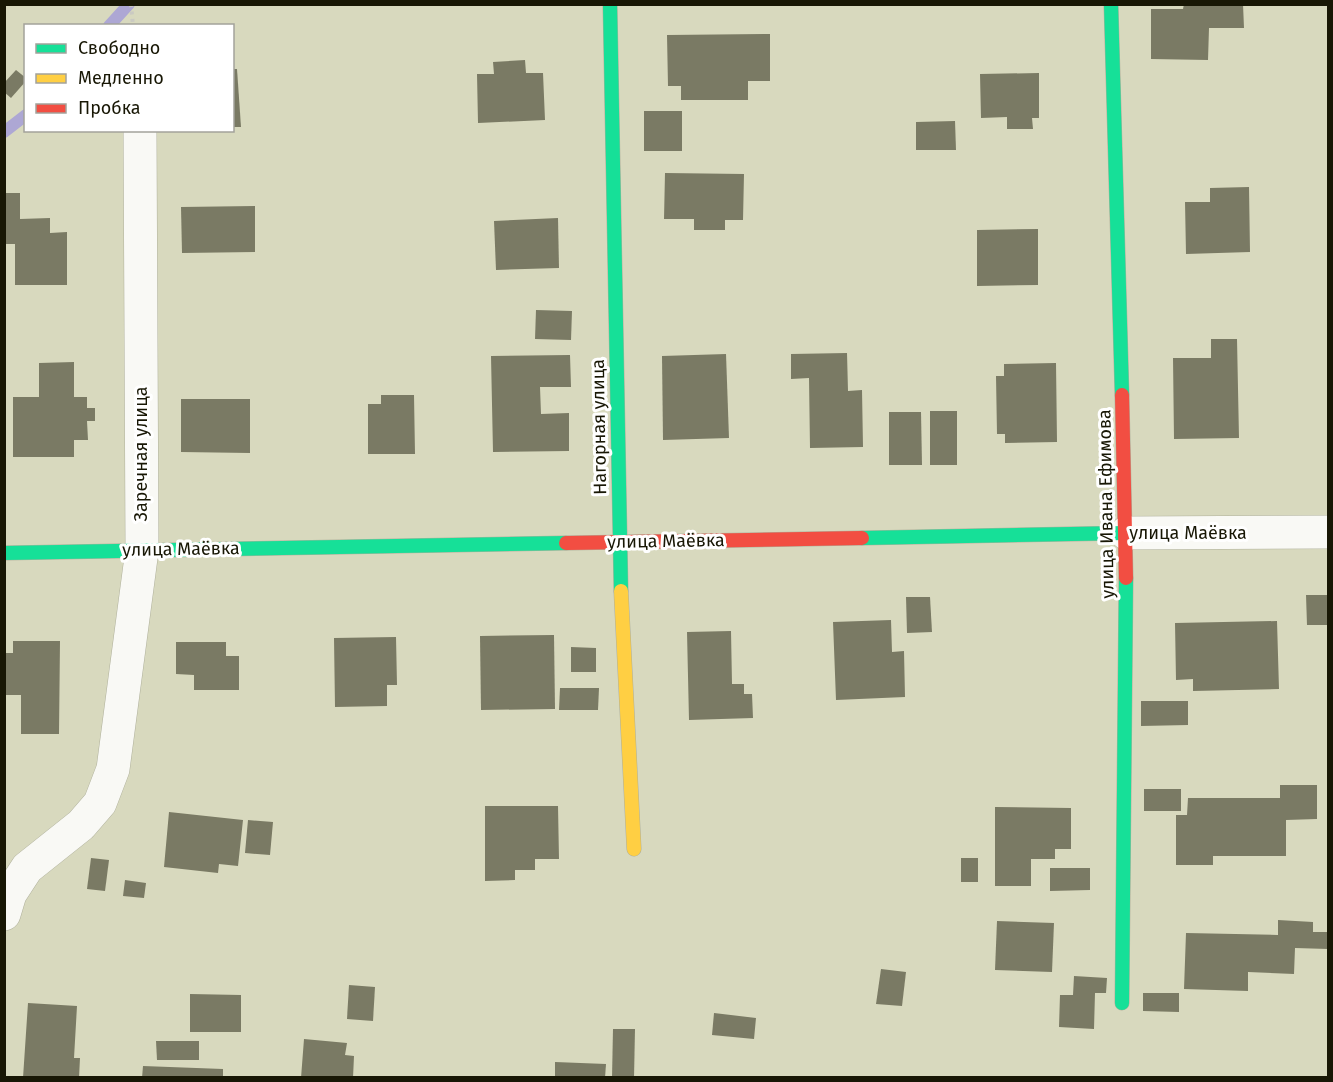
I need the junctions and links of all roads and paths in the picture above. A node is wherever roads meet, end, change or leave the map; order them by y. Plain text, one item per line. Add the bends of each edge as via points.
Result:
1 (131, 4) edge
2 (610, 4) edge
3 (1111, 4) edge
4 (132, 23) edge
5 (140, 132) edge
6 (1329, 532) edge
7 (1126, 533) junction
8 (619, 542) junction
9 (142, 549) junction
10 (4, 553) edge
11 (634, 849) dead end
12 (4, 914) edge
13 (1122, 1003) dead end

1 - 4 path
2 - 8 street, Нагорная улица
3 - 7 street, улица Ивана Ефимова
5 - 9 street, Заречная улица
6 - 7 street, улица Маёвка
7 - 8 street, улица Маёвка
7 - 13 street, улица Ивана Ефимова
8 - 9 street, улица Маёвка
8 - 11 street, Нагорная улица
9 - 10 street, улица Маёвка
9 - 12 street, Заречная улица via 113,769 100,803 81,825 27,868 10,894

